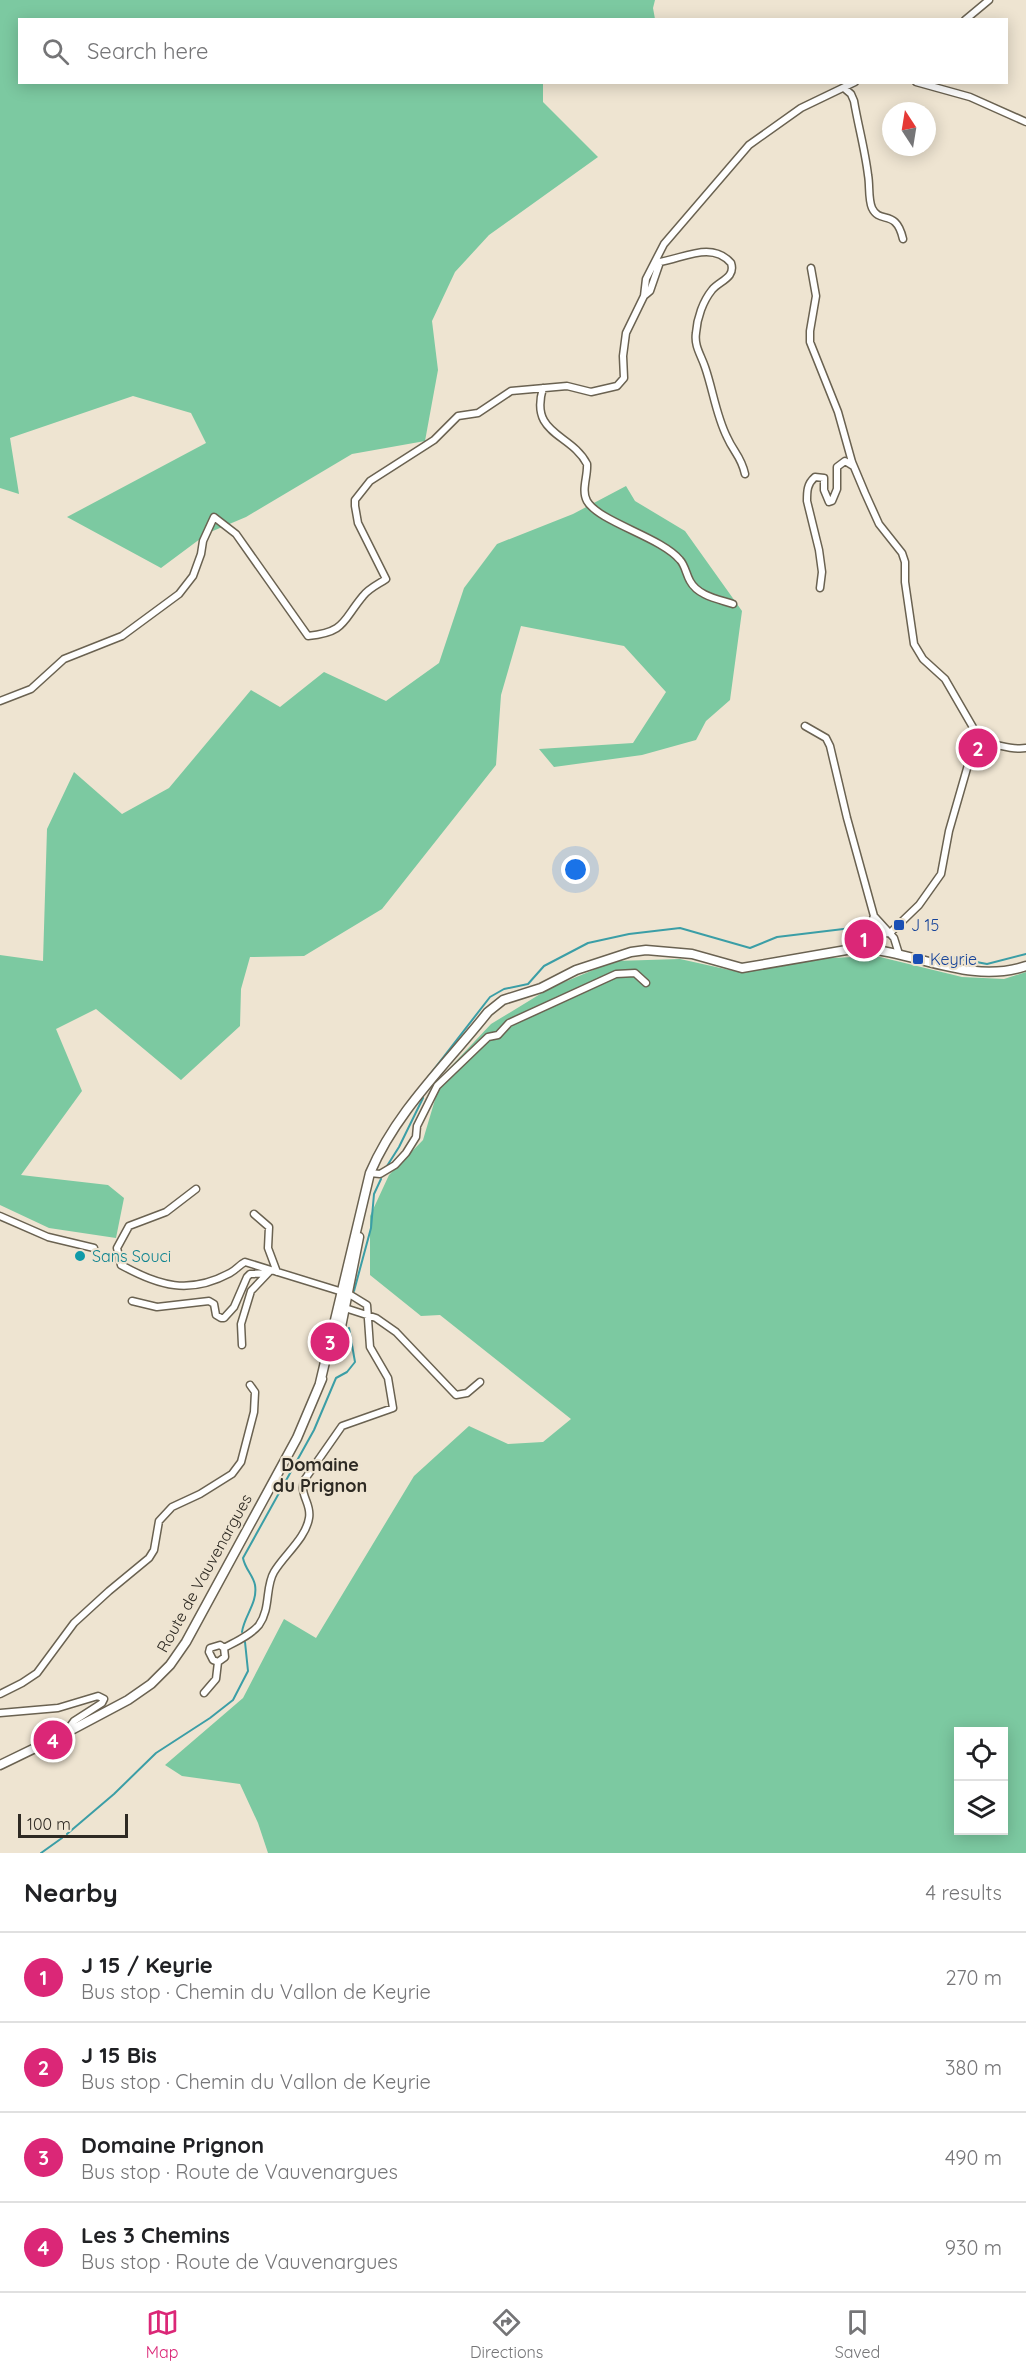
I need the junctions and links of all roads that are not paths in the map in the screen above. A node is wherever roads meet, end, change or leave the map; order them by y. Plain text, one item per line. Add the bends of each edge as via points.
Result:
1 (989, 0) edge
2 (967, 18) edge
3 (851, 84) edge
4 (923, 84) edge
5 (844, 88) junction
6 (1026, 122) edge
7 (903, 239) dead end
8 (811, 268) dead end
9 (644, 296) junction
10 (543, 388) junction
11 (854, 466) junction
12 (745, 474) dead end
13 (820, 588) dead end
14 (733, 604) dead end
15 (0, 701) edge
16 (805, 726) dead end
17 (982, 743) junction
18 (1026, 748) edge
19 (874, 916) junction
20 (890, 933) junction
21 (867, 934) junction
22 (858, 948) junction
23 (899, 954) junction
24 (1026, 966) edge
25 (646, 983) dead end
26 (429, 1081) junction
27 (437, 1086) junction
28 (370, 1173) junction
29 (196, 1189) dead end
30 (254, 1214) dead end
31 (0, 1216) edge
32 (94, 1248) dead end
33 (272, 1272) junction
34 (349, 1294) junction
35 (132, 1301) dead end
36 (349, 1310) junction
37 (369, 1317) junction
38 (242, 1345) dead end
39 (480, 1382) dead end
40 (320, 1383) junction
41 (250, 1385) dead end
42 (224, 1648) junction
43 (218, 1662) junction
44 (204, 1693) dead end
45 (0, 1694) edge
46 (0, 1713) edge
47 (64, 1734) junction
48 (0, 1765) edge

1 - 2 street
3 - 5 street
4 - 6 street via 970,97
5 - 7 street via 854,101 872,207 900,226
5 - 9 street via 801,108 749,145 664,243 646,279
8 - 11 street via 816,296 810,342
9 - 10 street via 627,333 624,378 617,386 591,392 567,386
9 - 12 street via 650,291 660,262 705,250 720,254 731,263 728,278 707,297 697,322 695,343 720,420 741,458
10 - 14 street via 543,418 561,439 576,448 587,465 586,500 607,517 680,560 698,592
10 - 15 street via 511,391 478,413 458,416 434,440 370,481 354,506 358,523 386,579 363,595 346,622 328,634 308,636 236,534 214,517 193,576 179,594 122,636 64,659 31,689
11 - 13 street via 845,461 837,467 837,489 832,501 826,498 824,478 820,476 810,481 807,489 822,572
11 - 17 street via 879,524 905,562 914,644 923,659 945,679
16 - 19 street via 826,738 830,746
17 - 18 street via 1016,750
17 - 20 street via 970,758 940,874 919,905
19 - 20 street
19 - 21 street
20 - 21 street
20 - 23 street
21 - 22 street
22 - 23 main road, Route de Vauvenargues
22 - 26 main road, Route de Vauvenargues via 742,968 692,954 646,950 617,955 495,1005
23 - 24 main road, Route de Vauvenargues via 975,972 1002,972
25 - 27 street via 635,973 616,974 509,1023 498,1035 488,1037
26 - 27 street
26 - 28 main road, Route de Vauvenargues via 393,1128
27 - 28 street via 406,1153 380,1174
28 - 34 main road, Route de Vauvenargues
29 - 33 street via 166,1212 129,1226 117,1248 121,1265 174,1287 228,1274 245,1262
30 - 33 street via 269,1227
31 - 32 street via 48,1237
33 - 34 street
33 - 35 street via 250,1274 234,1307 224,1318 216,1315 214,1304 209,1301 157,1306
33 - 38 street via 251,1291 241,1324
34 - 36 main road, Route de Vauvenargues
34 - 37 street via 368,1305
34 - 40 main road, Route de Vauvenargues
36 - 37 street
36 - 40 main road, Route de Vauvenargues
37 - 39 street via 396,1332 456,1395 467,1393
37 - 42 street via 370,1347 388,1378 393,1408 342,1426 301,1488 310,1515 307,1527 272,1574 267,1609 258,1626
40 - 47 main road, Route de Vauvenargues via 297,1438 178,1654 151,1684
41 - 45 street via 255,1392 254,1412 241,1462 232,1474 172,1507 159,1521 149,1558 75,1623 37,1673
42 - 43 street via 225,1658
42 - 43 street via 210,1648 210,1656
43 - 44 street via 216,1679
46 - 47 street via 58,1708 98,1696 104,1699 74,1721
47 - 48 main road, Route de Vauvenargues

